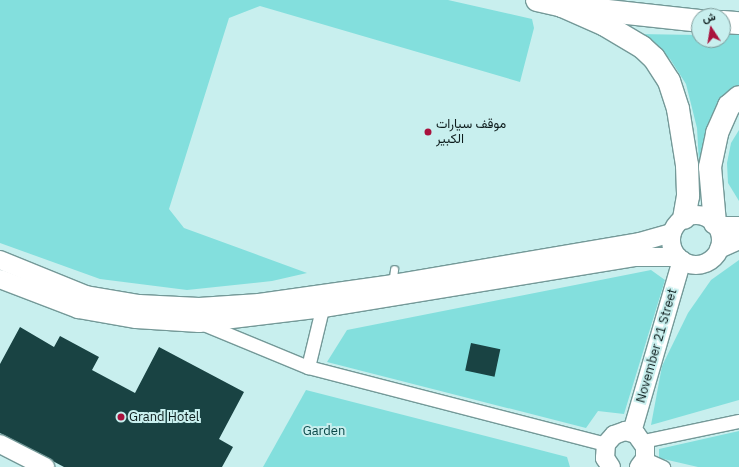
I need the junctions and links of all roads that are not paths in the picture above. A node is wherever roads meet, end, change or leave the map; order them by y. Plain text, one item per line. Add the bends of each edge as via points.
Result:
1 (537, 0) edge
2 (562, 6) junction
3 (691, 19) edge
4 (739, 96) edge
5 (716, 224) junction
6 (678, 226) junction
7 (739, 226) edge
8 (739, 240) edge
9 (719, 249) junction
10 (680, 259) junction
11 (0, 260) edge
12 (0, 279) edge
13 (326, 294) junction
14 (200, 323) junction
15 (308, 367) junction
16 (739, 421) edge
17 (637, 437) junction
18 (0, 444) edge
19 (606, 444) junction
20 (642, 463) edge
21 (45, 467) edge
22 (610, 467) edge
23 (663, 467) edge

1 - 2 highway
2 - 3 highway
2 - 6 highway via 606,25 642,47 654,58 669,81 678,109 687,165 688,191
4 - 5 highway via 730,106 717,133 710,167
5 - 6 main road via 697,214
5 - 7 main road
5 - 9 main road via 721,237
6 - 10 main road via 672,246
6 - 13 main road via 640,242 393,276
8 - 9 main road
9 - 10 main road via 706,262 694,264
10 - 13 main road via 623,259
10 - 17 main road, November 21 Street
11 - 13 main road via 86,295 139,304 198,307
12 - 14 main road via 78,309 136,319
13 - 14 main road
13 - 15 street
14 - 15 street
15 - 19 street
16 - 17 street
17 - 19 main road via 619,432
17 - 20 main road
18 - 21 main road
19 - 22 main road via 605,458
20 - 23 street

